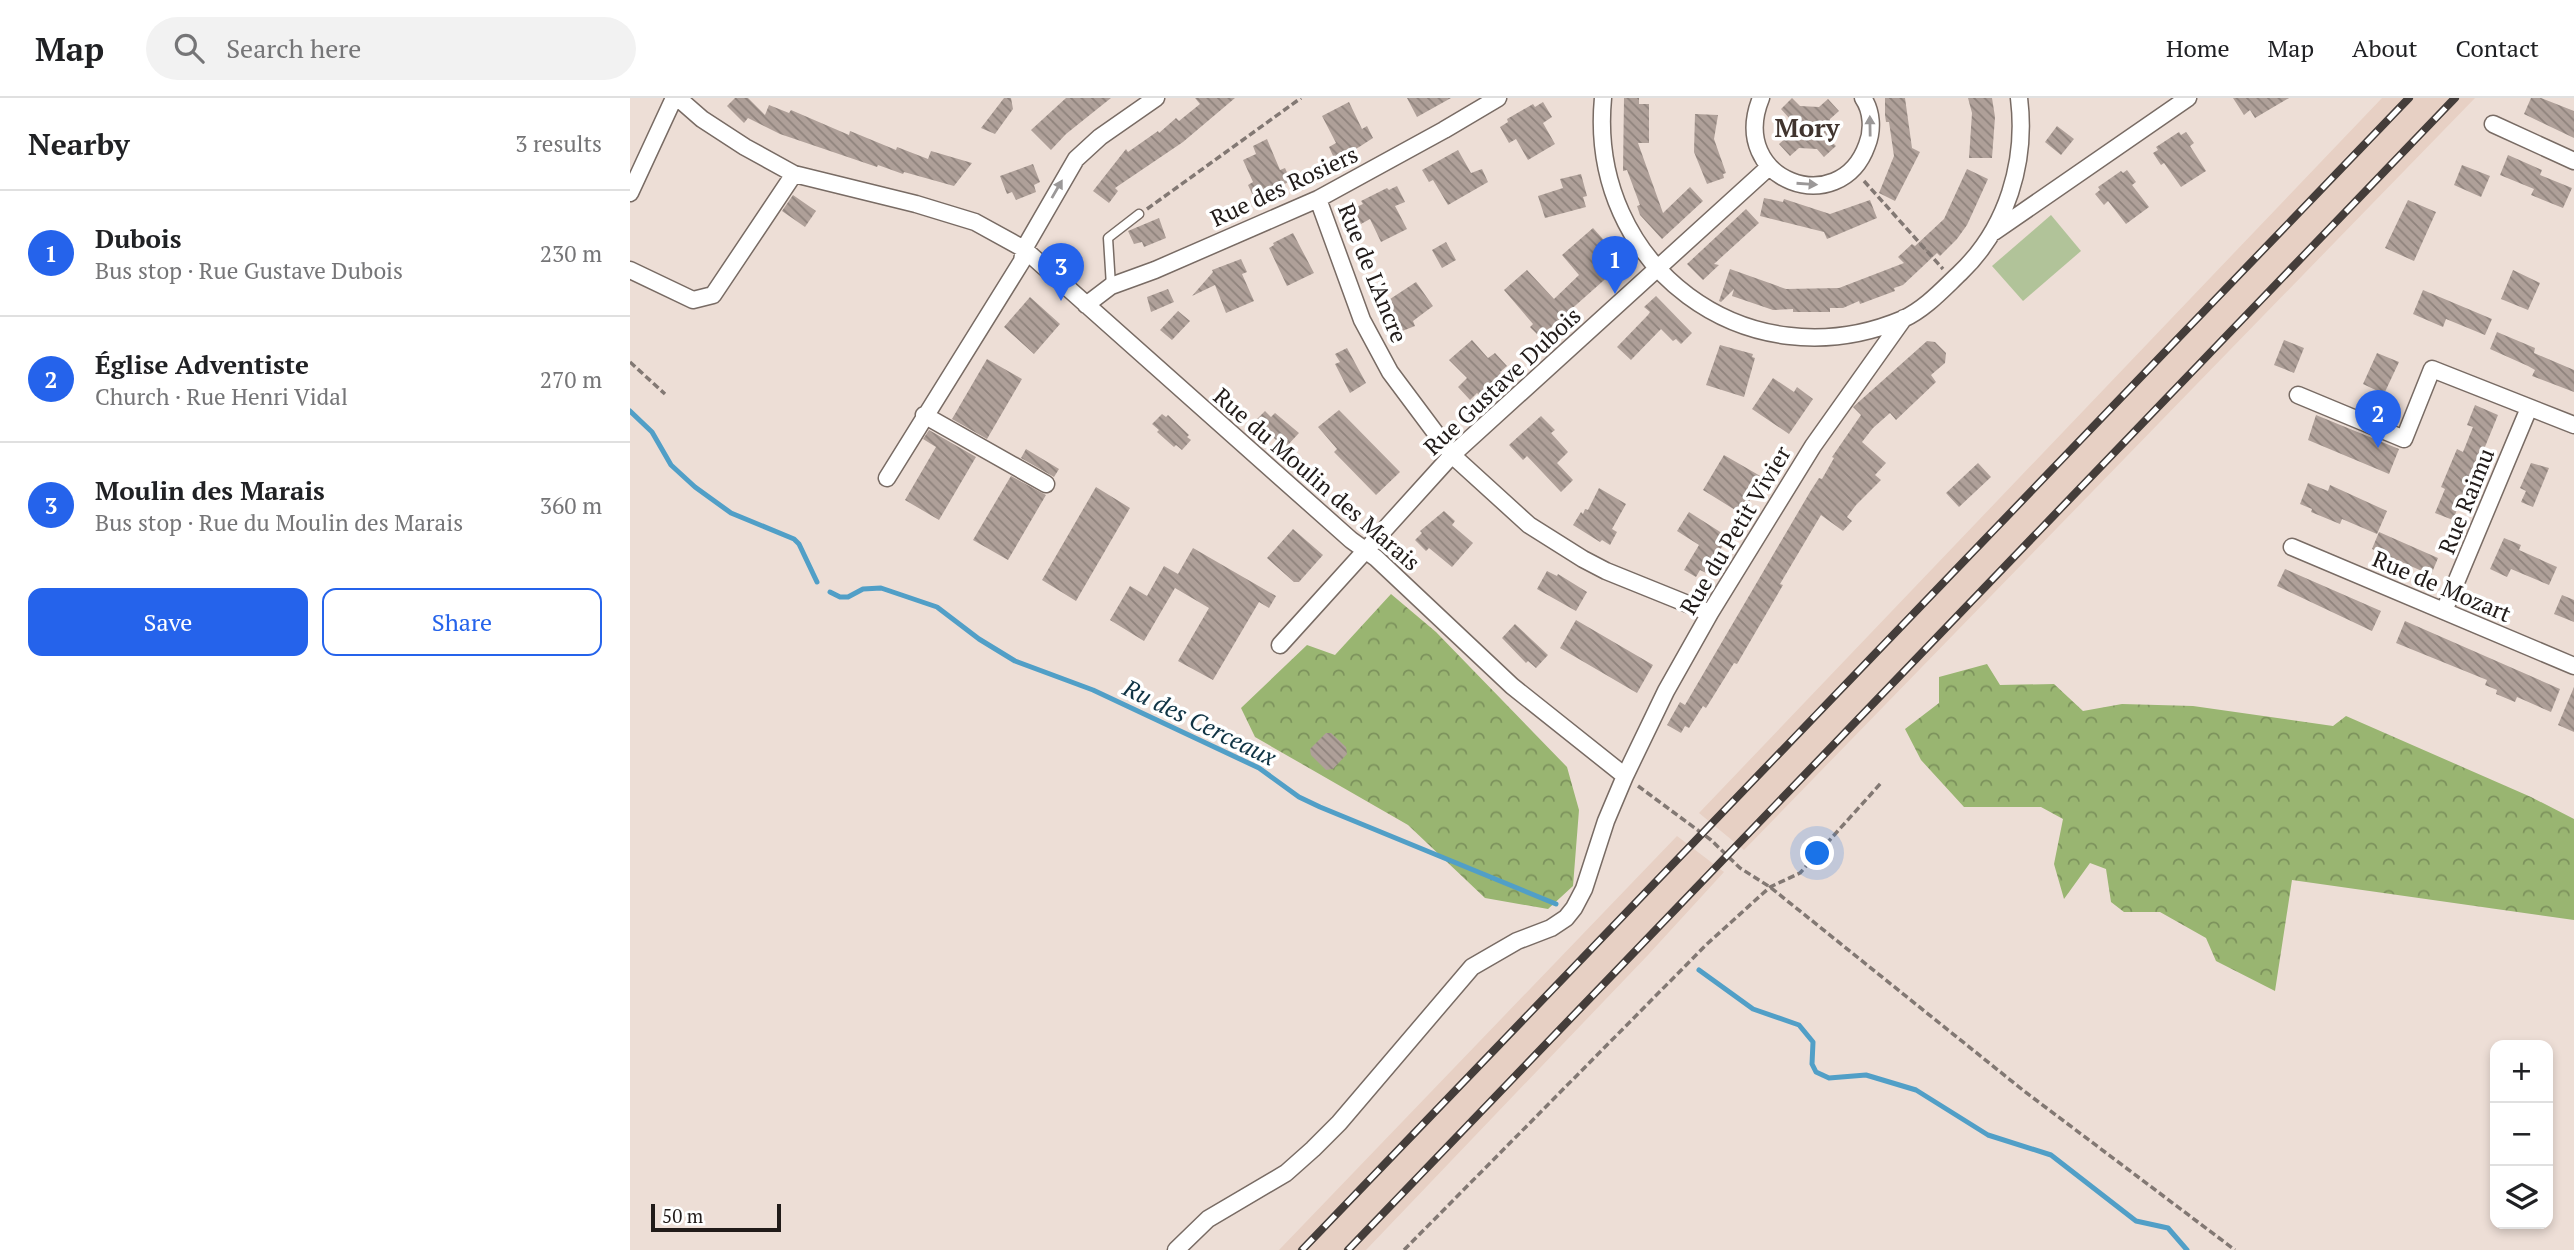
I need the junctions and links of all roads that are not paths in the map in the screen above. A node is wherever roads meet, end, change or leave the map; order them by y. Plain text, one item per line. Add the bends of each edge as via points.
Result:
1 (676, 98) edge
2 (1156, 98) edge
3 (1498, 98) edge
4 (1603, 98) edge
5 (1760, 98) edge
6 (1863, 98) edge
7 (2019, 98) edge
8 (2188, 98) edge
9 (2493, 124) dead end
10 (2574, 161) edge
11 (1769, 167) junction
12 (794, 174) junction
13 (630, 193) edge
14 (1318, 199) junction
15 (1139, 214) road end
16 (1994, 232) junction
17 (1024, 248) junction
18 (630, 270) edge
19 (1657, 270) junction
20 (1111, 286) junction
21 (1086, 305) junction
22 (1904, 318) junction
23 (2298, 395) dead end
24 (2529, 408) junction
25 (924, 415) junction
26 (2574, 425) edge
27 (1452, 455) junction
28 (887, 478) dead end
29 (1046, 484) dead end
30 (2292, 547) dead end
31 (1365, 550) junction
32 (2444, 611) junction
33 (1710, 613) junction
34 (1280, 645) dead end
35 (2574, 666) edge
36 (1625, 776) junction
37 (1175, 1250) edge

1 - 12 street, Rue du Moulin des Marais via 745,147
1 - 13 street
17 -> 2 street via 1076,159
3 - 14 street, Rue des Rosiers
4 - 19 street via 1602,143 1613,194 1639,247
5 - 11 street via 1754,134
11 -> 6 street via 1781,177 1810,186 1853,170 1870,138 1871,120
7 - 16 street via 2017,165
8 - 16 street
9 - 10 street
11 - 19 street, Rue Gustave Dubois
12 - 17 street, Rue du Moulin des Marais via 975,222
12 - 18 street via 713,295 693,300
14 - 20 street, Rue des Rosiers
14 - 27 street, Rue de L'Ancre via 1362,320 1390,372
15 - 20 lane via 1108,238
16 - 22 street via 1979,255 1929,302
17 - 21 street, Rue du Moulin des Marais
17 - 25 street via 1022,261
19 - 22 street via 1722,317 1770,332 1825,337 1861,332
19 - 27 street, Rue Gustave Dubois
20 - 21 street, Rue des Rosiers
21 - 31 street, Rue du Moulin des Marais
22 - 33 street, Rue du Petit Vivier via 1813,446
23 - 24 street via 2403,439 2432,369
24 - 26 street
24 - 32 street, Rue Raimu
25 - 28 street
25 - 29 street
27 - 31 street, Rue Gustave Dubois
27 - 33 street, Rue de L'Ancre via 1529,525 1583,559
30 - 32 street, Rue de Mozart
31 - 34 street, Rue Gustave Dubois
31 - 36 street, Rue du Moulin des Marais via 1512,686
32 - 35 street, Rue de Mozart
33 - 36 street, Rue du Petit Vivier
36 - 37 street, Rue du Petit Vivier via 1584,889 1566,918 1472,967 1313,1149 1286,1173 1208,1219

